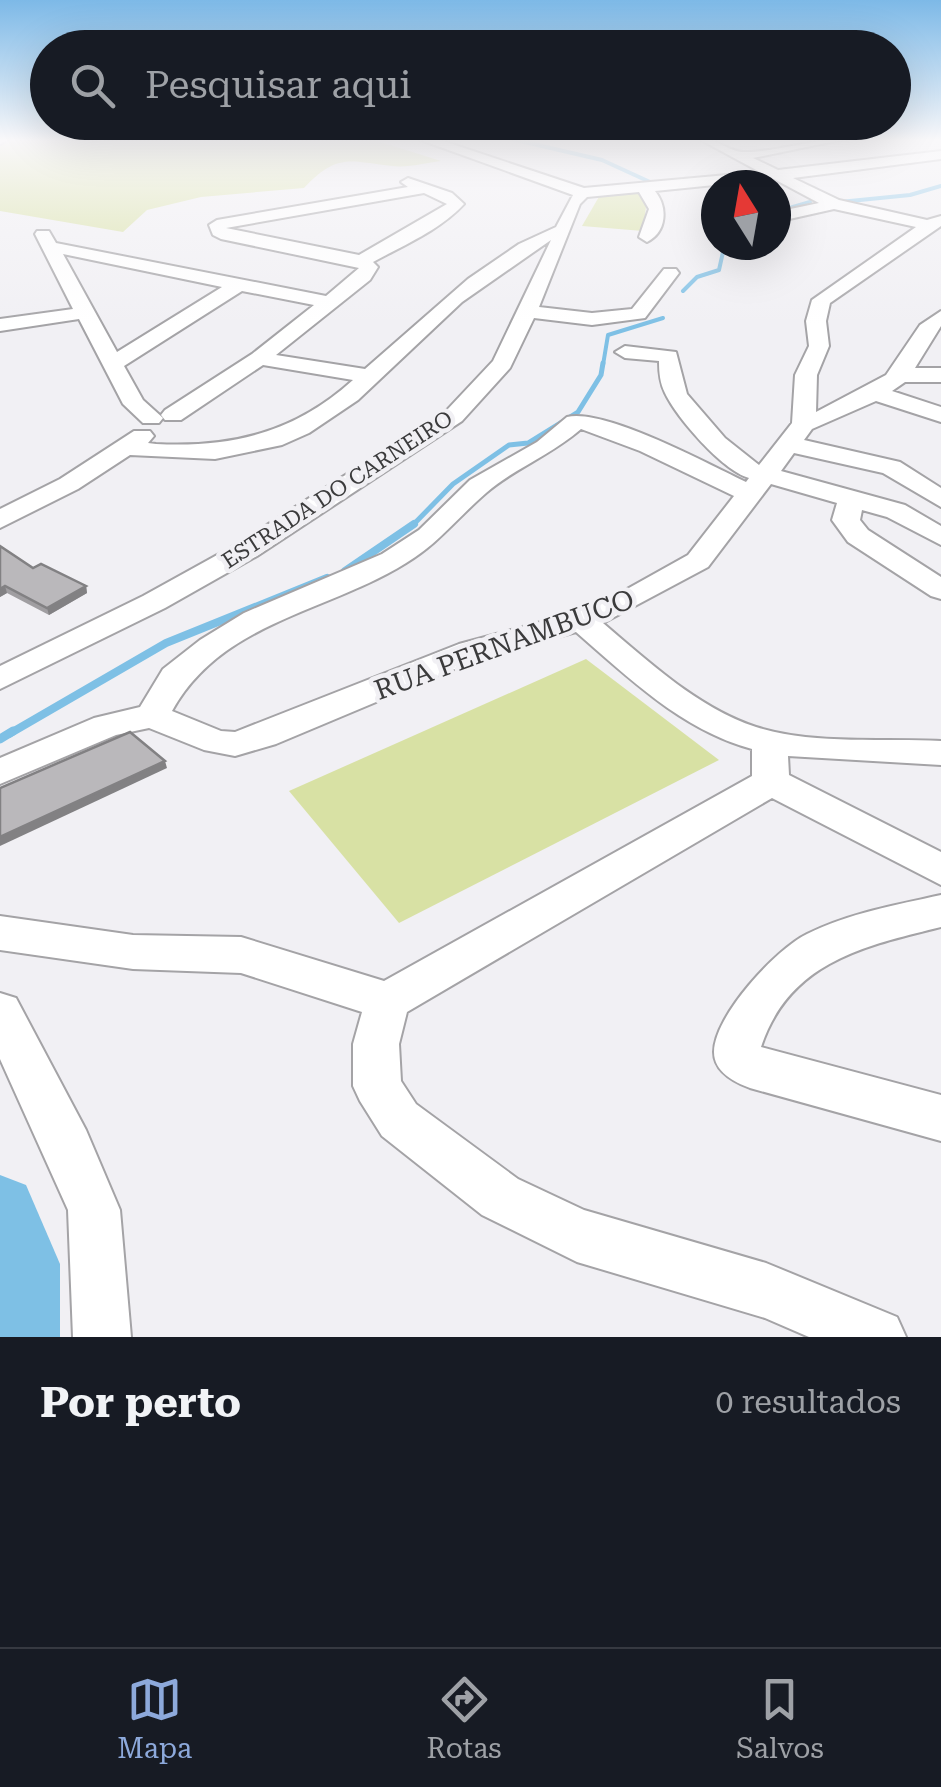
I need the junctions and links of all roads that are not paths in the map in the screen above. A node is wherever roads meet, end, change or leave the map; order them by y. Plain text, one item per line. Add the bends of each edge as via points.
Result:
1 (352, 201) edge
2 (453, 201) edge
3 (575, 201) edge
4 (655, 201) edge
5 (829, 201) edge
6 (834, 204) junction
7 (791, 214) edge
8 (935, 223) edge
9 (560, 231) junction
10 (647, 237) dead end
11 (361, 260) junction
12 (670, 273) dead end
13 (238, 285) junction
14 (331, 303) junction
15 (525, 311) junction
16 (84, 312) junction
17 (941, 317) edge
18 (0, 325) edge
19 (625, 352) dead end
20 (260, 358) junction
21 (113, 364) junction
22 (900, 375) junction
23 (941, 375) edge
24 (368, 376) junction
25 (872, 392) junction
26 (941, 415) edge
27 (161, 419) junction
28 (796, 434) junction
29 (127, 447) junction
30 (757, 486) junction
31 (852, 499) junction
32 (941, 499) edge
33 (941, 511) edge
34 (908, 517) junction
35 (0, 520) edge
36 (941, 538) edge
37 (941, 590) edge
38 (582, 621) junction
39 (0, 679) edge
40 (152, 716) junction
41 (941, 753) edge
42 (770, 762) junction
43 (0, 772) edge
44 (941, 870) edge
45 (941, 911) edge
46 (0, 933) edge
47 (388, 1001) junction
48 (0, 1012) edge
49 (941, 1118) edge
50 (102, 1337) edge
51 (877, 1337) edge

1 - 11 street via 217,225 227,235
2 - 11 street via 440,218
3 - 9 street, ESTRADA DO CARNEIRO
4 - 10 street via 658,219
5 - 6 street
6 - 7 street
6 - 8 street
8 - 28 street via 821,300 820,346 806,375
9 - 15 street, ESTRADA DO CARNEIRO
9 - 24 street via 539,237 462,290
11 - 14 street via 369,271
12 - 15 street via 638,314
13 - 14 street
13 - 16 street via 47,240
13 - 21 street
14 - 20 street
15 - 39 street, ESTRADA DO CARNEIRO via 502,364 454,416 248,550
16 - 18 street
16 - 21 street
17 - 22 street via 924,329
19 - 30 street via 669,356 671,382 687,408
20 - 24 street
20 - 27 street
21 - 27 street via 134,404
22 - 23 street
22 - 25 street
24 - 29 street via 325,414 264,442 199,454
25 - 26 street
25 - 28 street
27 - 29 street
28 - 30 street, RUA PERNAMBUCO
28 - 32 street via 891,466
29 - 35 street
30 - 31 street
30 - 38 street, RUA PERNAMBUCO via 698,561
30 - 40 street via 575,422 546,448 479,485 429,536 392,560 255,620 211,647 175,676
31 - 34 street
31 - 37 street via 846,520 858,536
33 - 34 street
34 - 36 street
38 - 40 street, RUA PERNAMBUCO via 470,652 235,744 194,736
38 - 42 street via 653,681 736,732
40 - 43 street via 106,726
41 - 42 street
42 - 44 street
42 - 47 street
45 - 49 street via 814,950 790,967 747,1027 737,1055 750,1067
46 - 47 street via 133,952 241,955
47 - 51 street via 376,1044 377,1086 399,1120 500,1197 578,1236 766,1291
48 - 50 street via 94,1210

